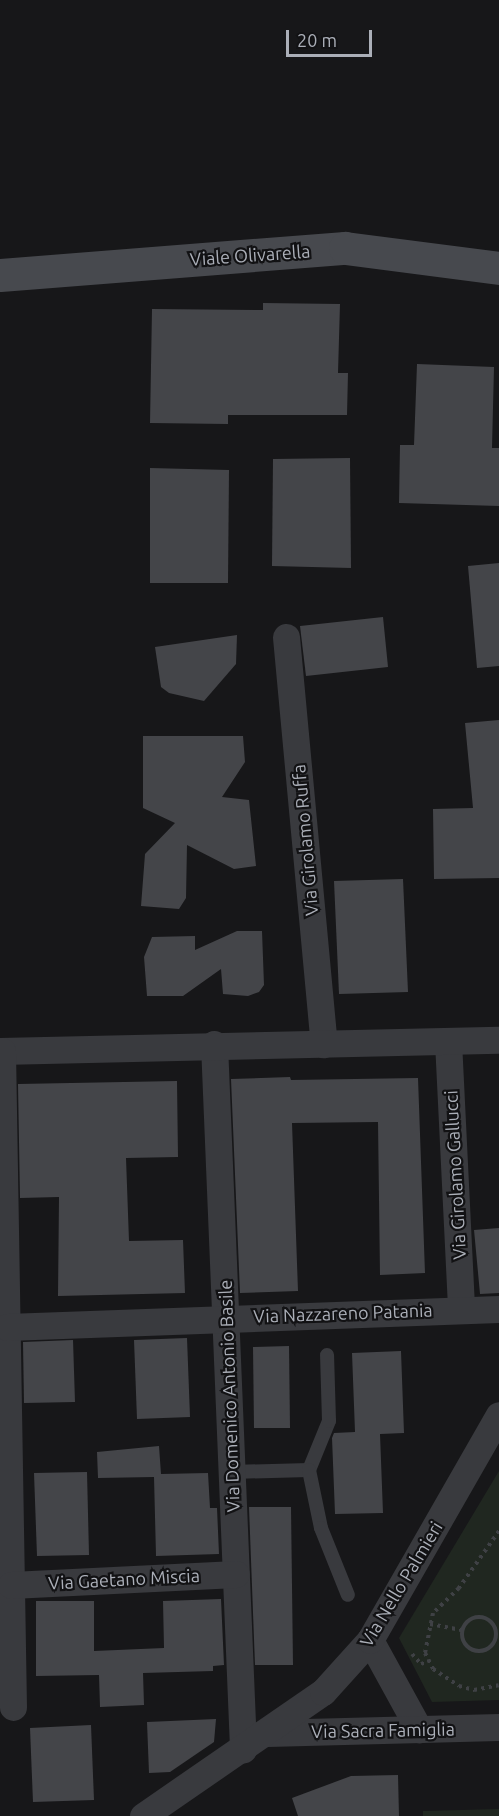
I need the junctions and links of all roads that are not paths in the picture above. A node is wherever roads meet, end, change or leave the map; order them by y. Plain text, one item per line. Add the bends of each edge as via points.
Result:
1 (499, 268) edge
2 (0, 275) edge
3 (286, 637) dead end
4 (499, 1040) edge
5 (448, 1041) junction
6 (214, 1044) junction
7 (324, 1044) junction
8 (1, 1051) edge
9 (499, 1309) edge
10 (461, 1310) junction
11 (226, 1317) junction
12 (6, 1327) junction
13 (327, 1355) dead end
14 (499, 1415) edge
15 (309, 1470) junction
16 (232, 1472) junction
17 (236, 1574) junction
18 (11, 1585) junction
19 (348, 1595) dead end
20 (370, 1640) junction
21 (14, 1707) dead end
22 (499, 1727) edge
23 (419, 1729) junction
24 (267, 1733) junction
25 (243, 1749) junction
26 (143, 1816) edge

1 - 2 street, Viale Olivarella via 345,248
3 - 7 street, Via Girolamo Ruffa
4 - 5 street
5 - 7 street
5 - 10 street, Via Girolamo Gallucci
6 - 7 street
6 - 8 street
6 - 11 street, Via Domenico Antonio Basile
8 - 12 street
9 - 10 street, Via Nazzareno Patania
10 - 11 street, Via Nazzareno Patania
11 - 12 street, Via Nazzareno Patania
11 - 16 street, Via Domenico Antonio Basile
12 - 18 street
13 - 15 lane via 329,1421
14 - 20 street, Via Nello Palmieri
15 - 16 lane
15 - 19 lane via 321,1528
16 - 17 street, Via Domenico Antonio Basile
17 - 18 street, Via Gaetano Miscia
17 - 25 street, Via Domenico Antonio Basile
18 - 21 street
20 - 23 street
20 - 24 street, Via Nello Palmieri via 323,1692
22 - 23 street, Via Sacra Famiglia
23 - 24 street, Via Sacra Famiglia
24 - 25 street, Via Nello Palmieri
25 - 26 street, Via Nello Palmieri

